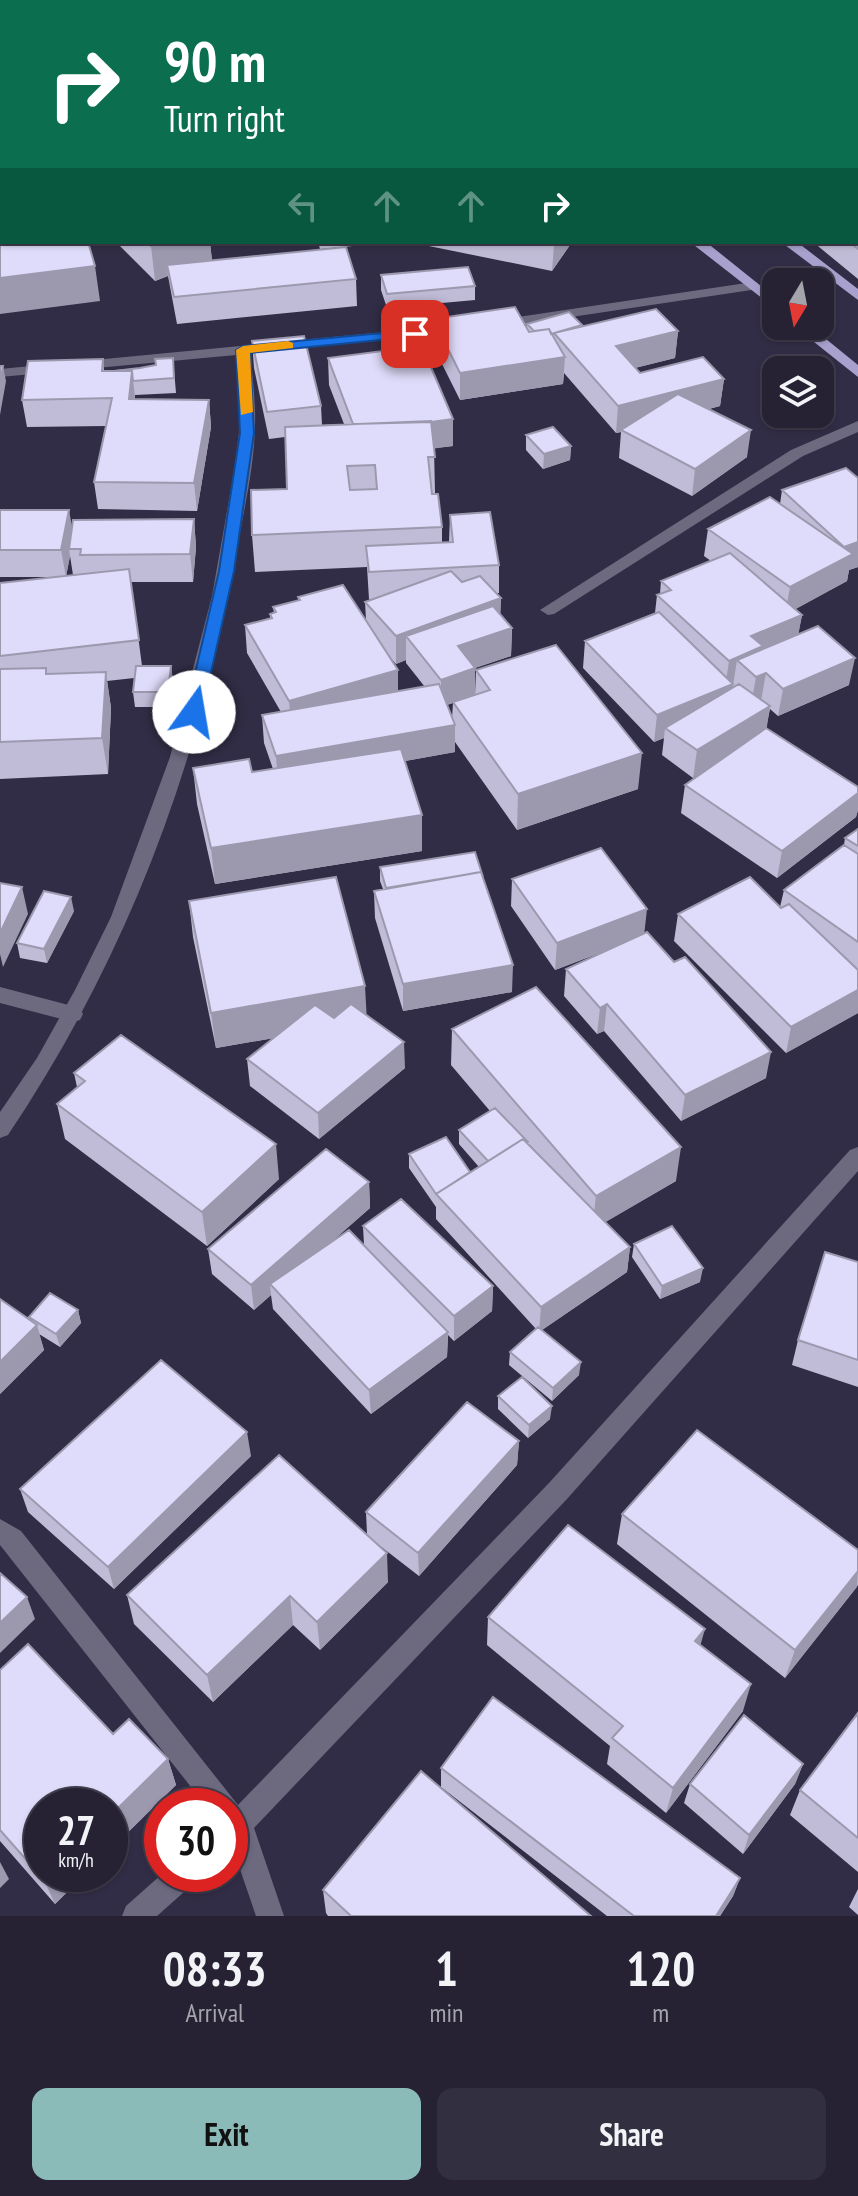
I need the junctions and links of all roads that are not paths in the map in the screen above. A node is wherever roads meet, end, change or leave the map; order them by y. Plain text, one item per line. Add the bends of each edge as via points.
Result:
1 (700, 244) edge
2 (791, 244) edge
3 (753, 286) junction
4 (762, 293) edge
5 (858, 296) edge
6 (818, 340) edge
7 (243, 350) junction
8 (0, 373) edge
9 (858, 373) edge
10 (858, 426) edge
11 (548, 610) dead end
12 (0, 995) edge
13 (73, 1014) junction
14 (0, 1129) edge
15 (858, 1156) edge
16 (0, 1531) edge
17 (205, 1788) edge
18 (248, 1802) edge
19 (248, 1863) edge
20 (163, 1892) edge
21 (136, 1916) edge
22 (270, 1916) edge

1 - 3 main road
2 - 5 main road
3 - 4 main road
3 - 7 street via 443,331
6 - 9 main road
7 - 8 street
7 - 13 street via 247,433 226,571 194,712 128,900
10 - 11 street via 797,453
12 - 13 street
13 - 14 street via 33,1085
15 - 18 street via 558,1491
16 - 17 street via 12,1539
19 - 22 street
20 - 21 street

